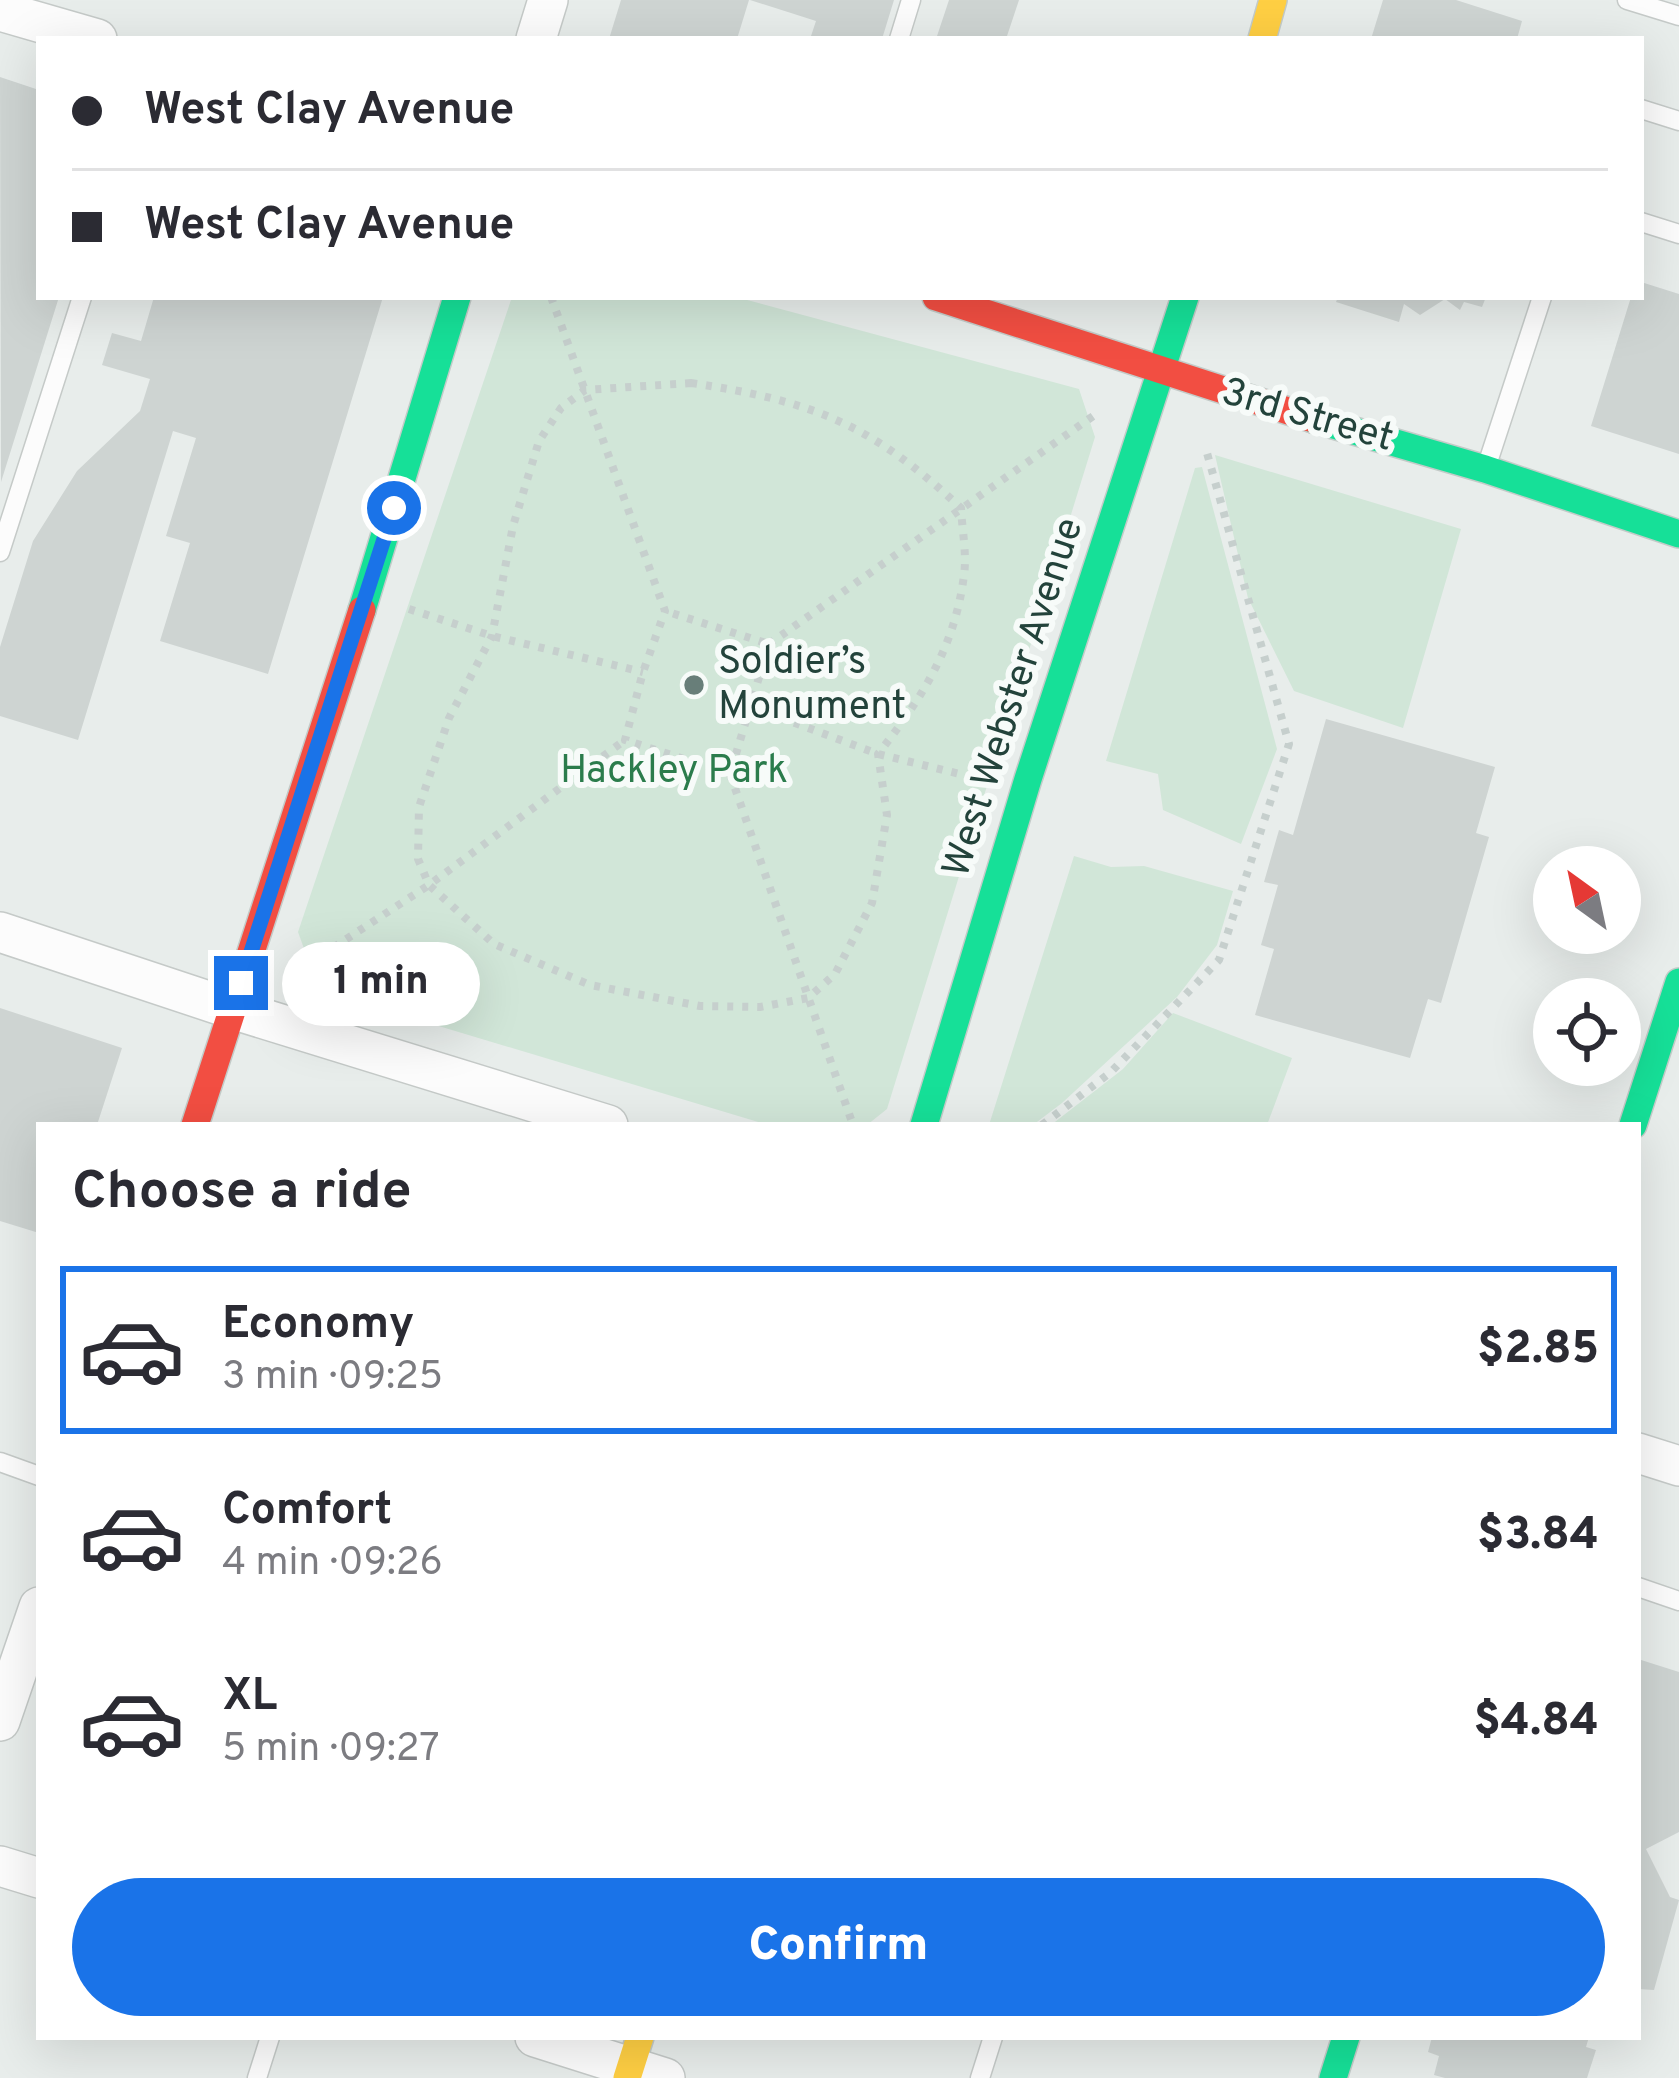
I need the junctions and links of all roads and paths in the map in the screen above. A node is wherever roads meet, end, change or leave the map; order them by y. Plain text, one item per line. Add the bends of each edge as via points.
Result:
1 (40, 0) edge
2 (548, 0) edge
3 (911, 0) edge
4 (1273, 0) edge
5 (1627, 0) edge
6 (0, 11) edge
7 (1679, 16) edge
8 (87, 36) edge
9 (116, 36) edge
10 (537, 36) edge
11 (900, 36) edge
12 (1263, 36) edge
13 (1644, 110) edge
14 (1679, 121) edge
15 (1644, 223) edge
16 (1679, 234) edge
17 (81, 300) edge
18 (456, 300) edge
19 (552, 300) edge
20 (945, 300) edge
21 (1184, 300) edge
22 (1541, 300) edge
23 (1161, 373) junction
24 (585, 389) junction
25 (1096, 414) dead end
26 (1204, 446) dead end
27 (1485, 469) junction
28 (961, 508) junction
29 (1679, 534) edge
30 (0, 552) edge
31 (409, 609) dead end
32 (665, 611) junction
33 (492, 636) junction
34 (769, 644) junction
35 (643, 671) junction
36 (752, 707) junction
37 (625, 740) junction
38 (878, 754) junction
39 (730, 774) junction
40 (976, 778) dead end
41 (429, 885) junction
42 (0, 932) edge
43 (296, 972) dead end
44 (1679, 982) edge
45 (808, 998) junction
46 (232, 1009) junction
47 (564, 1118) edge
48 (196, 1122) edge
49 (853, 1122) edge
50 (925, 1122) edge
51 (1046, 1122) edge
52 (1634, 1122) edge
53 (1641, 1454) edge
54 (0, 1462) edge
55 (1679, 1466) edge
56 (36, 1475) edge
57 (1641, 1588) edge
58 (1679, 1601) edge
59 (36, 1615) edge
60 (0, 1721) edge
61 (0, 1866) edge
62 (36, 1877) edge
63 (269, 2040) edge
64 (546, 2040) edge
65 (992, 2040) edge
66 (1345, 2040) edge
67 (641, 2065) edge
68 (257, 2078) edge
69 (980, 2078) edge
70 (1334, 2078) edge

1 - 9 street
2 - 10 street
3 - 11 lane
4 - 12 street
5 - 7 lane
6 - 8 street
13 - 14 lane
15 - 16 lane
17 - 30 lane
18 - 46 street
19 - 24 path
20 - 23 street, 3rd Street
21 - 23 street, West Webster Avenue
22 - 27 lane
23 - 27 street, 3rd Street
23 - 50 street, West Webster Avenue
24 - 28 path via 691,383 772,395 861,428
24 - 32 path
24 - 33 path via 539,441
25 - 28 path
26 - 51 path via 1289,745 1219,960 1111,1072
27 - 29 street, 3rd Street
28 - 34 path
28 - 38 path via 965,573 947,645 923,697
31 - 33 path
32 - 34 path
32 - 35 path
33 - 35 path
33 - 41 path via 449,718 419,807 418,859
34 - 36 path
35 - 37 path
36 - 38 path
36 - 39 path
37 - 39 path
37 - 41 path
38 - 40 path
38 - 45 path via 887,815 872,903 835,974
39 - 45 path
41 - 43 path
41 - 45 path via 494,944 590,986 700,1006
42 - 46 street
44 - 52 street
45 - 49 path
46 - 47 street
46 - 48 street
53 - 55 street
54 - 56 lane
57 - 58 lane
59 - 60 street
61 - 62 street
63 - 68 lane
64 - 67 street
65 - 69 lane
66 - 70 street

